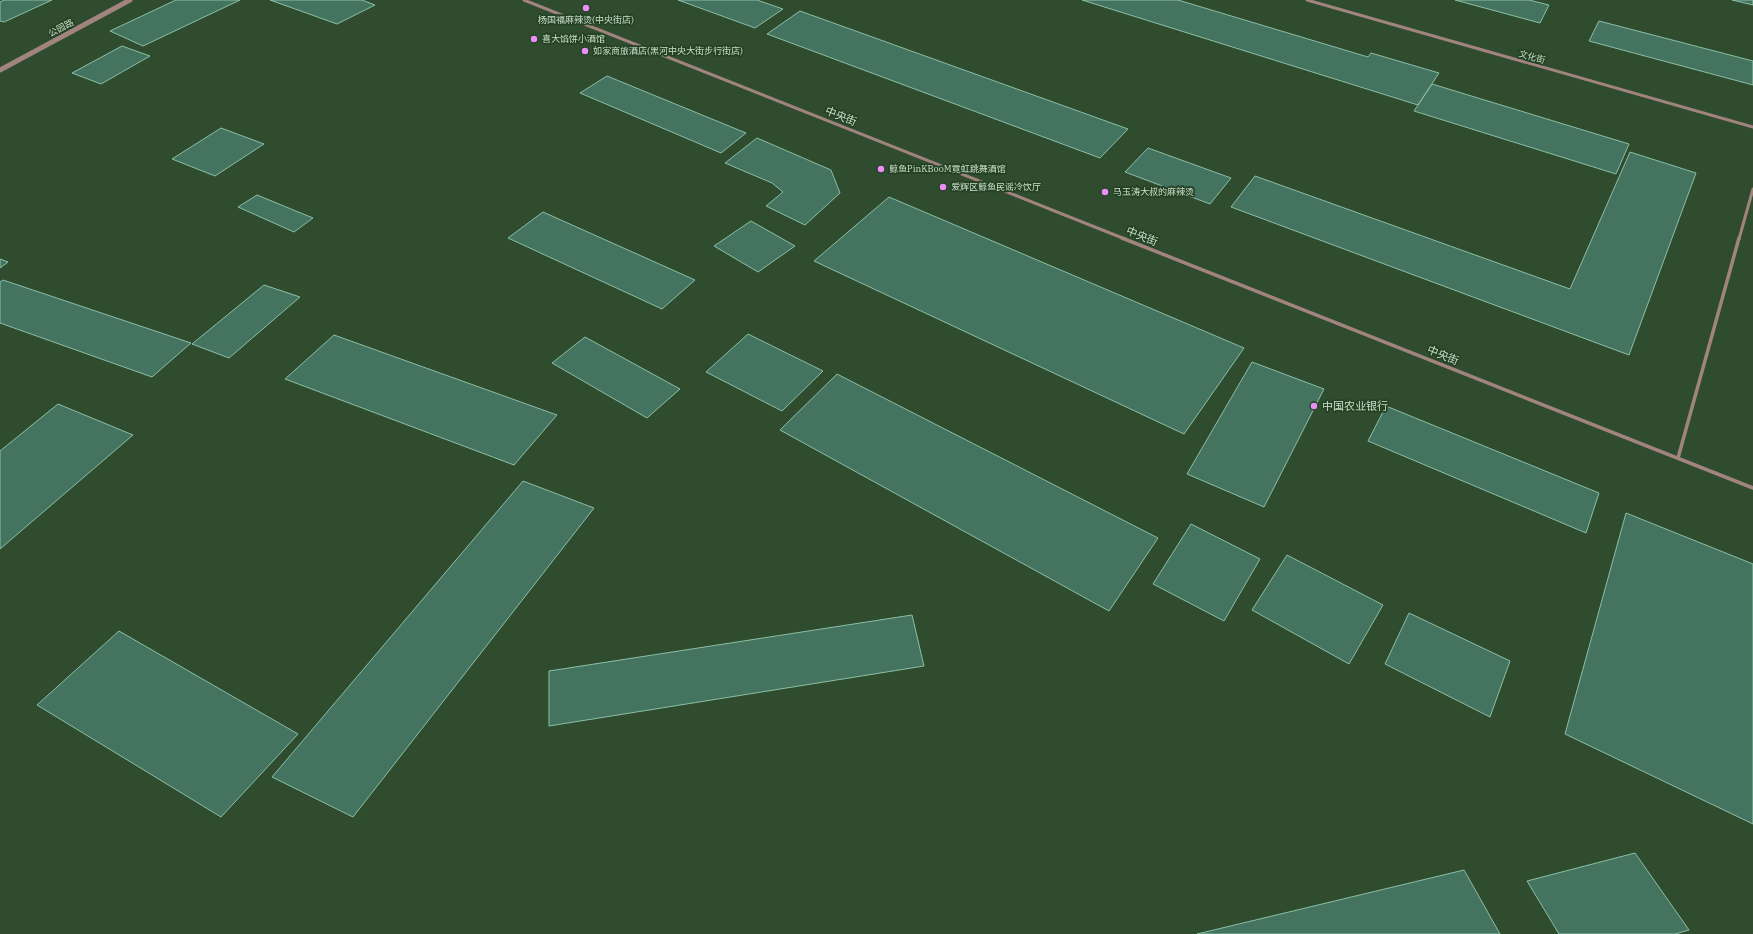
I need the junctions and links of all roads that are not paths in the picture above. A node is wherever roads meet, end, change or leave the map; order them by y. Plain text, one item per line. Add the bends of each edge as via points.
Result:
1 (130, 0) edge
2 (524, 0) edge
3 (1307, 0) edge
4 (0, 70) edge
5 (1753, 127) edge
6 (1753, 189) edge
7 (1678, 458) junction
8 (1753, 488) edge

1 - 4 street, 公园路
2 - 7 street, 中央街
3 - 5 street, 文化街
6 - 7 street
7 - 8 street, 中央街

